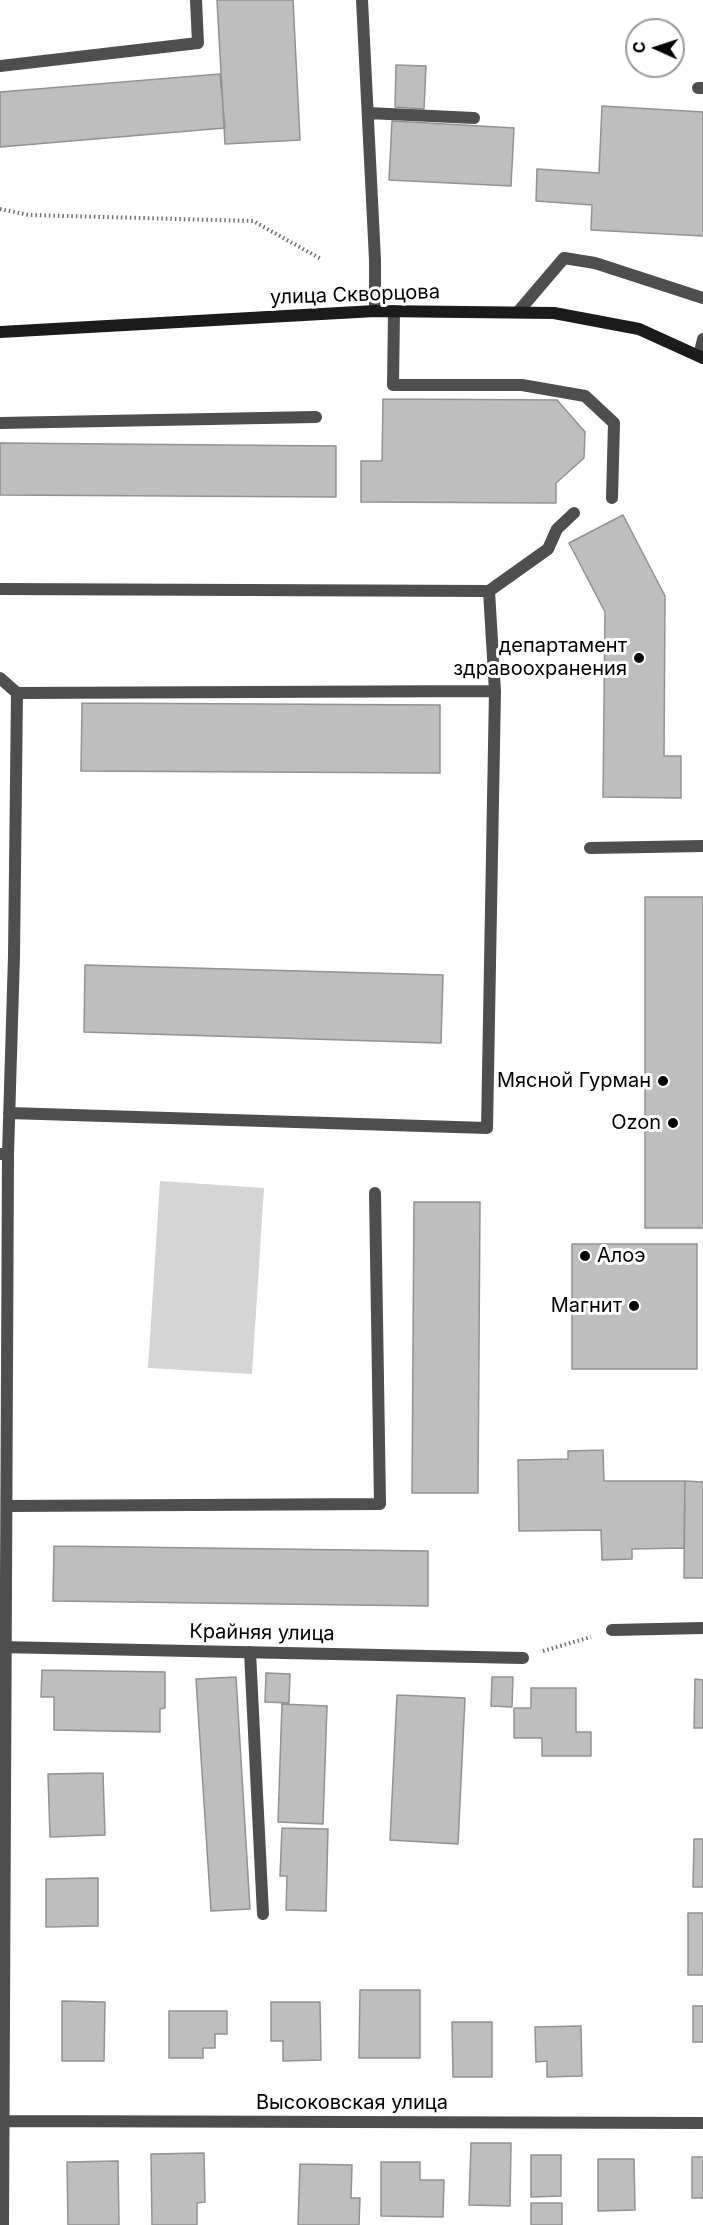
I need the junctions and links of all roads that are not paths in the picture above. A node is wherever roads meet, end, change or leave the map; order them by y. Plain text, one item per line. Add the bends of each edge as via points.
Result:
1 (196, 0) edge
2 (362, 0) edge
3 (0, 66) edge
4 (368, 113) junction
5 (474, 118) dead end
6 (703, 298) edge
7 (375, 311) junction
8 (394, 311) junction
9 (518, 312) junction
10 (0, 332) edge
11 (703, 339) edge
12 (701, 357) edge
13 (316, 417) dead end
14 (0, 423) edge
15 (612, 498) dead end
16 (574, 513) dead end
17 (0, 589) edge
18 (489, 591) junction
19 (0, 678) edge
20 (495, 691) junction
21 (17, 693) junction
22 (703, 846) edge
23 (591, 848) dead end
24 (9, 1113) junction
25 (4, 1154) edge
26 (375, 1193) dead end
27 (7, 1506) junction
28 (703, 1628) edge
29 (612, 1630) road end
30 (3, 1647) edge
31 (250, 1652) junction
32 (523, 1658) road end
33 (263, 1914) dead end
34 (2, 2121) edge
35 (703, 2123) edge
36 (3, 2225) edge

1 - 3 street via 198,44
2 - 4 street
4 - 5 street
4 - 7 street
6 - 9 street via 595,263 564,258
7 - 8 street, улица Скворцова
7 - 10 street, улица Скворцова
8 - 9 street, улица Скворцова
8 - 15 street via 393,385 522,385 585,396 614,423
9 - 12 street, улица Скворцова via 554,313 639,329
11 - 12 street
13 - 14 street
16 - 18 street via 557,529 548,549
17 - 18 street
18 - 20 street
19 - 21 street
20 - 21 street
20 - 24 street via 487,1128
21 - 24 street
22 - 23 street
24 - 25 street
25 - 27 street
26 - 27 street via 380,1504
27 - 30 street
28 - 29 street
30 - 31 street, Крайняя улица
30 - 34 street
31 - 32 street, Крайняя улица
31 - 33 street
34 - 35 street, Высоковская улица
34 - 36 street

